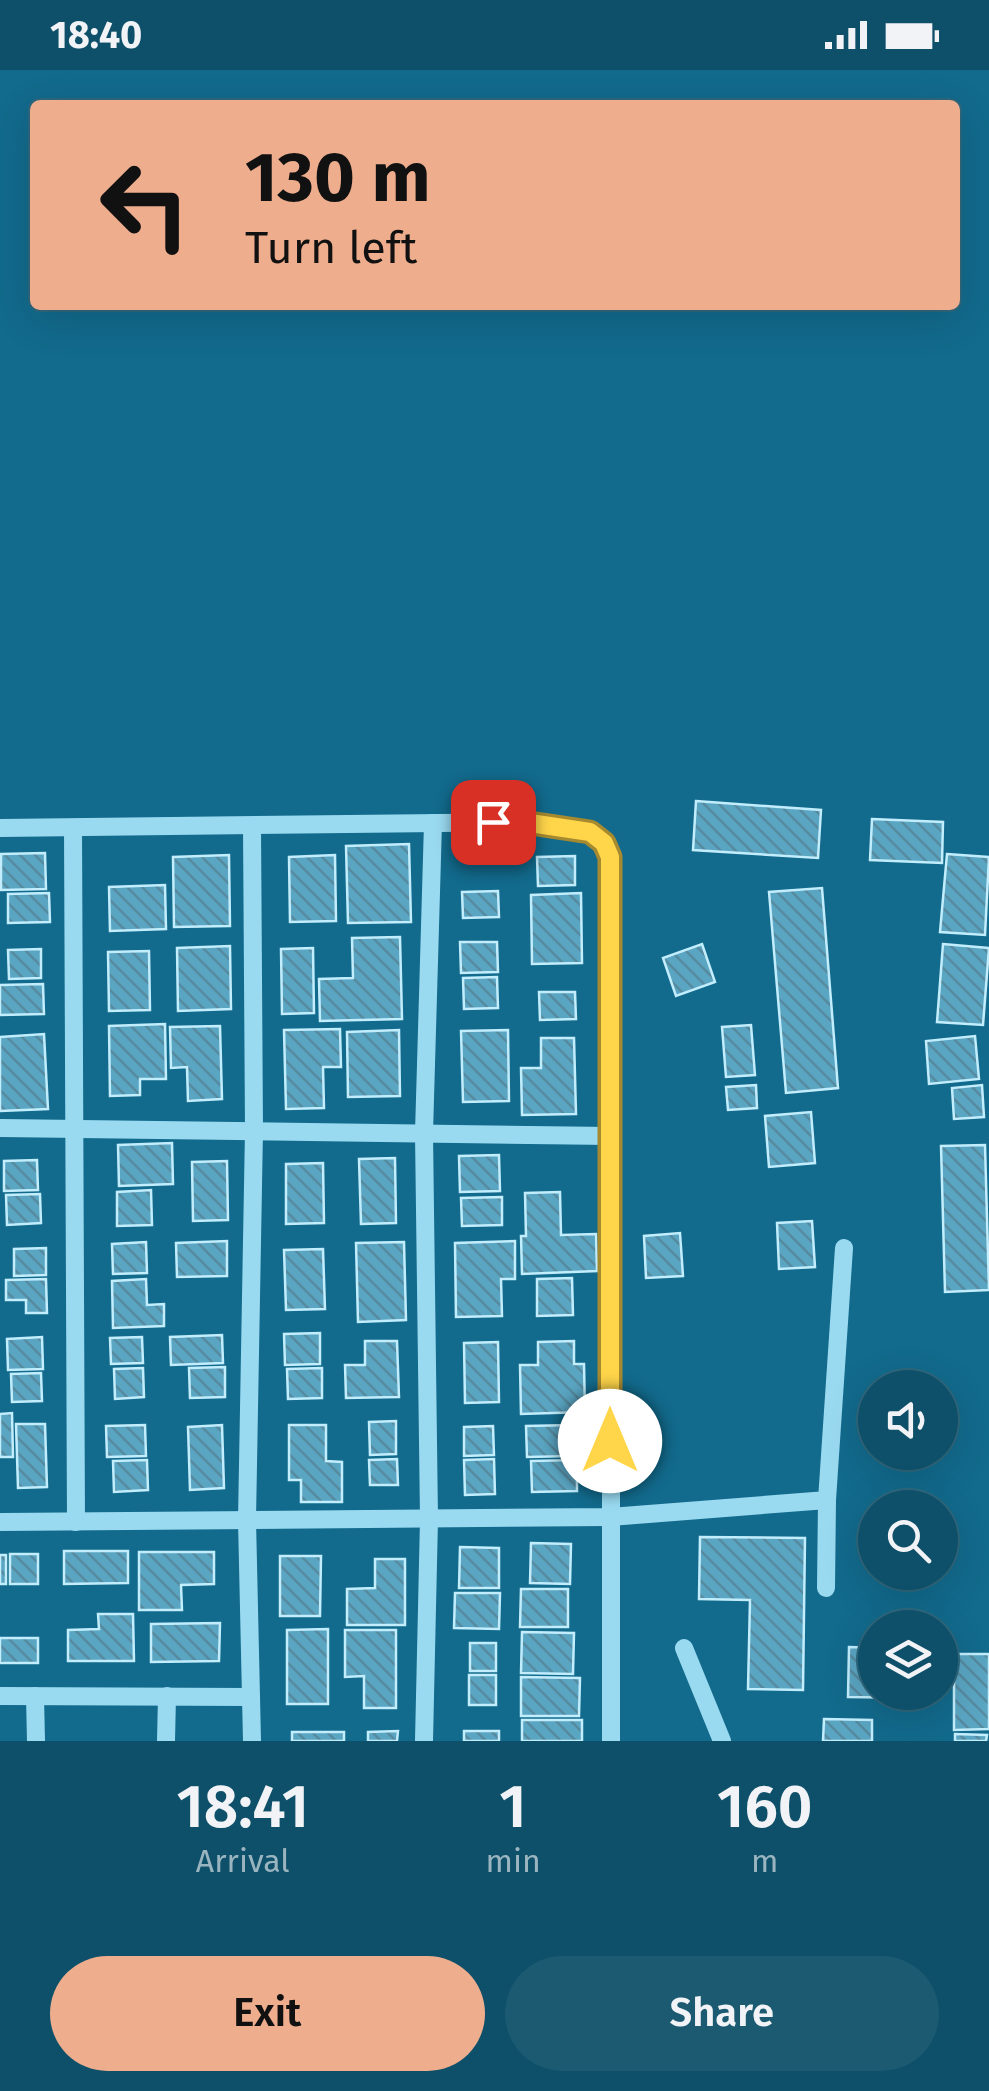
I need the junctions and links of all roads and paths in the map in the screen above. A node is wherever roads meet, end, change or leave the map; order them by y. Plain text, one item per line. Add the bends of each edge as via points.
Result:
1 (434, 824) junction
2 (252, 826) junction
3 (0, 828) edge
4 (74, 828) junction
5 (0, 1128) edge
6 (75, 1128) junction
7 (254, 1130) junction
8 (424, 1133) junction
9 (611, 1136) junction
10 (844, 1248) dead end
11 (826, 1500) junction
12 (610, 1517) junction
13 (429, 1519) junction
14 (247, 1520) junction
15 (0, 1522) edge
16 (76, 1522) junction
17 (826, 1588) dead end
18 (684, 1648) dead end
19 (0, 1696) edge
20 (35, 1696) junction
21 (167, 1696) junction
22 (251, 1697) junction
23 (36, 1741) edge
24 (166, 1741) edge
25 (252, 1741) edge
26 (424, 1741) edge
27 (610, 1741) edge
28 (722, 1741) edge

1 - 2 street
1 - 8 street
1 - 9 street via 523,822 590,832 604,843 611,879
2 - 4 street
2 - 7 street
3 - 4 street
4 - 6 street
5 - 6 street
6 - 7 street
6 - 16 street
7 - 8 street
7 - 14 street
8 - 9 street
8 - 13 street
9 - 12 street
10 - 11 street
11 - 12 street
11 - 17 street
12 - 13 street
12 - 27 street
13 - 14 street
13 - 26 street
14 - 16 street
14 - 22 street
15 - 16 street
18 - 28 street
19 - 20 street
20 - 21 street
20 - 23 street
21 - 22 street
21 - 24 street
22 - 25 street

